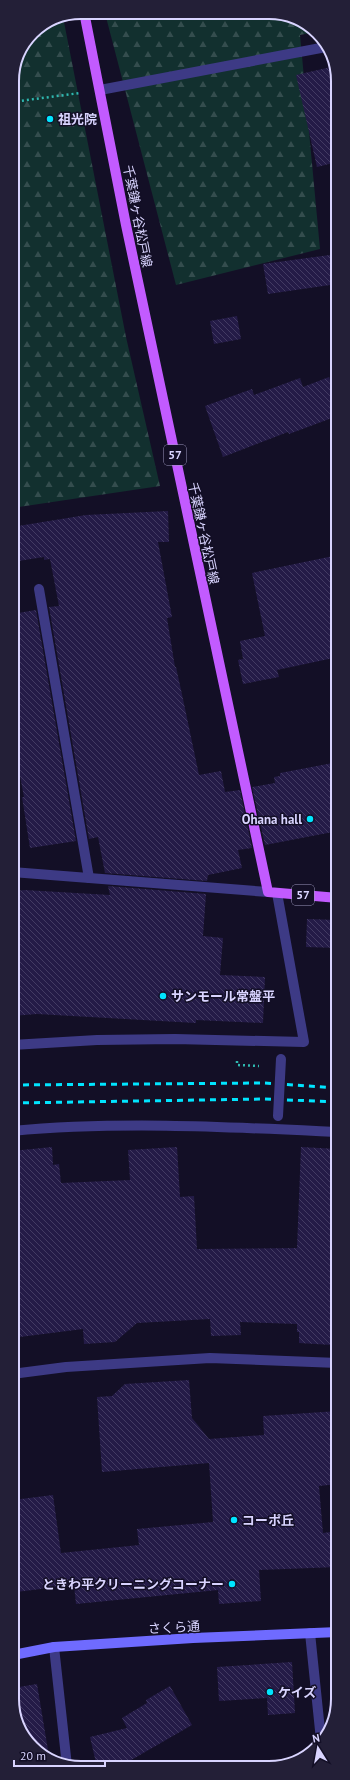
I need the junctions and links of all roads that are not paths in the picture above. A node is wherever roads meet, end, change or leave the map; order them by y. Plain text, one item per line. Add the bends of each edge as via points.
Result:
1 (85, 19) edge
2 (321, 48) edge
3 (100, 90) junction
4 (39, 589) dead end
5 (19, 873) edge
6 (89, 878) junction
7 (272, 892) junction
8 (331, 897) edge
9 (19, 1045) edge
10 (281, 1059) dead end
11 (278, 1116) dead end
12 (19, 1130) edge
13 (331, 1132) edge
14 (331, 1363) edge
15 (19, 1373) edge
16 (331, 1632) edge
17 (310, 1633) junction
18 (54, 1647) junction
19 (19, 1654) edge
20 (320, 1728) edge
21 (66, 1759) edge

1 - 3 main road, 千葉鎌ヶ谷松戸線 / 57
2 - 3 street
3 - 7 main road, 千葉鎌ヶ谷松戸線 / 57 via 131,248
4 - 6 street
5 - 6 street
6 - 7 street
7 - 8 main road, 57
7 - 9 street via 304,1042 175,1039
10 - 11 street, bridge
12 - 13 street via 53,1127 198,1126
14 - 15 street via 210,1358 66,1367
16 - 17 street, さくら通
17 - 18 street, さくら通
17 - 20 street
18 - 19 street, さくら通
18 - 21 street

